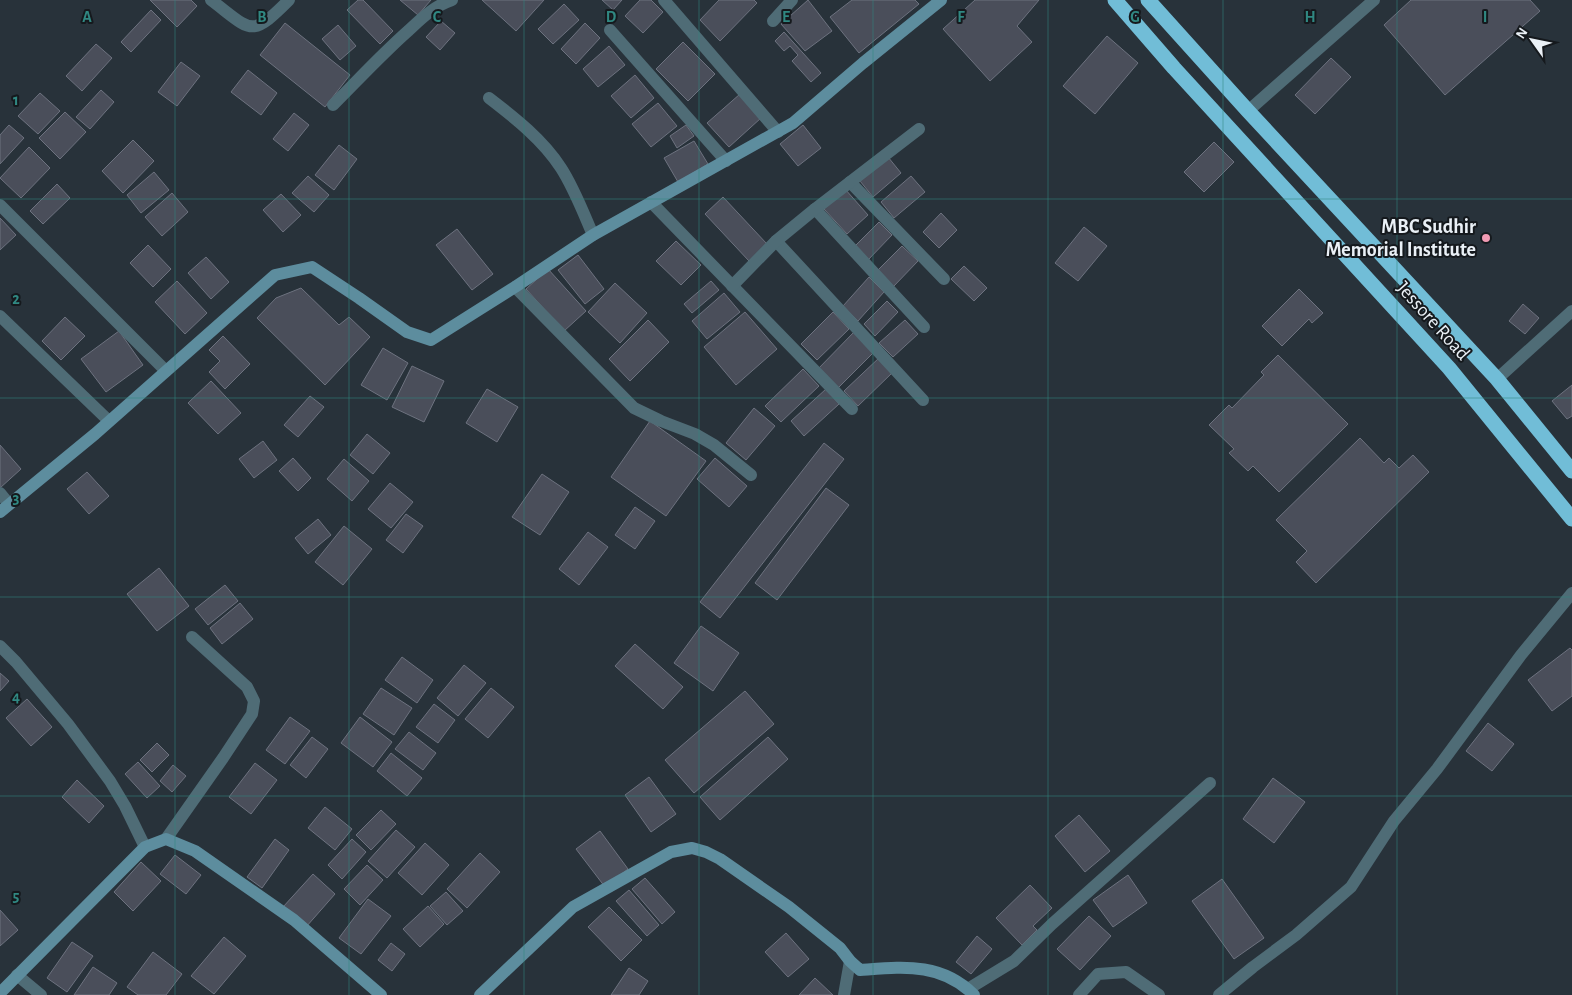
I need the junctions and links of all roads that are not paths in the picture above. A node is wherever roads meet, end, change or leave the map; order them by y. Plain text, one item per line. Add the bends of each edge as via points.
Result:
1 (211, 0) edge
2 (289, 0) edge
3 (452, 0) edge
4 (664, 0) edge
5 (792, 0) edge
6 (941, 0) edge
7 (1115, 0) edge
8 (1148, 0) edge
9 (1374, 0) edge
10 (773, 20) dead end
11 (610, 30) dead end
12 (489, 98) dead end
13 (333, 105) dead end
14 (1248, 111) junction
15 (919, 129) dead end
16 (778, 132) junction
17 (726, 160) junction
18 (850, 182) junction
19 (651, 202) junction
20 (0, 205) edge
21 (815, 209) junction
22 (593, 234) junction
23 (776, 241) junction
24 (944, 279) dead end
25 (732, 286) junction
26 (515, 287) junction
27 (1572, 311) edge
28 (0, 316) edge
29 (924, 327) dead end
30 (166, 372) junction
31 (1498, 379) junction
32 (923, 400) dead end
33 (852, 409) dead end
34 (109, 421) junction
35 (1572, 471) edge
36 (751, 475) dead end
37 (0, 493) edge
38 (5, 508) edge
39 (1572, 519) edge
40 (1572, 593) edge
41 (192, 637) dead end
42 (0, 646) edge
43 (1210, 783) dead end
44 (166, 839) junction
45 (145, 847) junction
46 (850, 961) junction
47 (17, 975) junction
48 (971, 992) edge
49 (0, 993) edge
50 (41, 995) edge
51 (381, 995) edge
52 (480, 995) edge
53 (844, 995) edge
54 (1079, 995) edge
55 (1159, 995) edge
56 (1219, 995) edge

1 - 2 street via 249,28 265,23
3 - 13 street via 430,11 386,50
4 - 16 street
5 - 10 street
6 - 16 street via 794,123
7 - 39 highway, Jessore Road via 1449,368
8 - 14 highway, Jessore Road
9 - 14 street
11 - 17 street
12 - 22 street via 550,153 562,169
14 - 31 highway, Jessore Road
15 - 18 street
16 - 17 street
17 - 19 street
18 - 21 street
18 - 24 street
19 - 22 street
19 - 25 street
20 - 30 street
21 - 23 street
21 - 29 street
22 - 26 street
23 - 25 street
23 - 32 street
25 - 33 street
26 - 30 street via 431,340 406,332 312,267 275,275
26 - 36 street via 634,408 695,434
27 - 31 street
28 - 34 street
30 - 34 street
31 - 35 highway, Jessore Road
34 - 38 street
37 - 38 street
40 - 56 street via 1521,655 1437,770 1394,821 1351,886 1296,935
41 - 44 street via 247,687 254,701 252,714
42 - 45 street via 68,724 110,782
43 - 48 street via 1014,961
44 - 45 street
44 - 51 street via 195,851 294,920
45 - 47 street
46 - 48 street via 860,970 918,967 941,973
46 - 52 street via 840,948 789,907 720,860 692,848 671,852 573,907
46 - 53 street
47 - 49 street
47 - 50 street
54 - 55 street via 1098,974 1126,972

